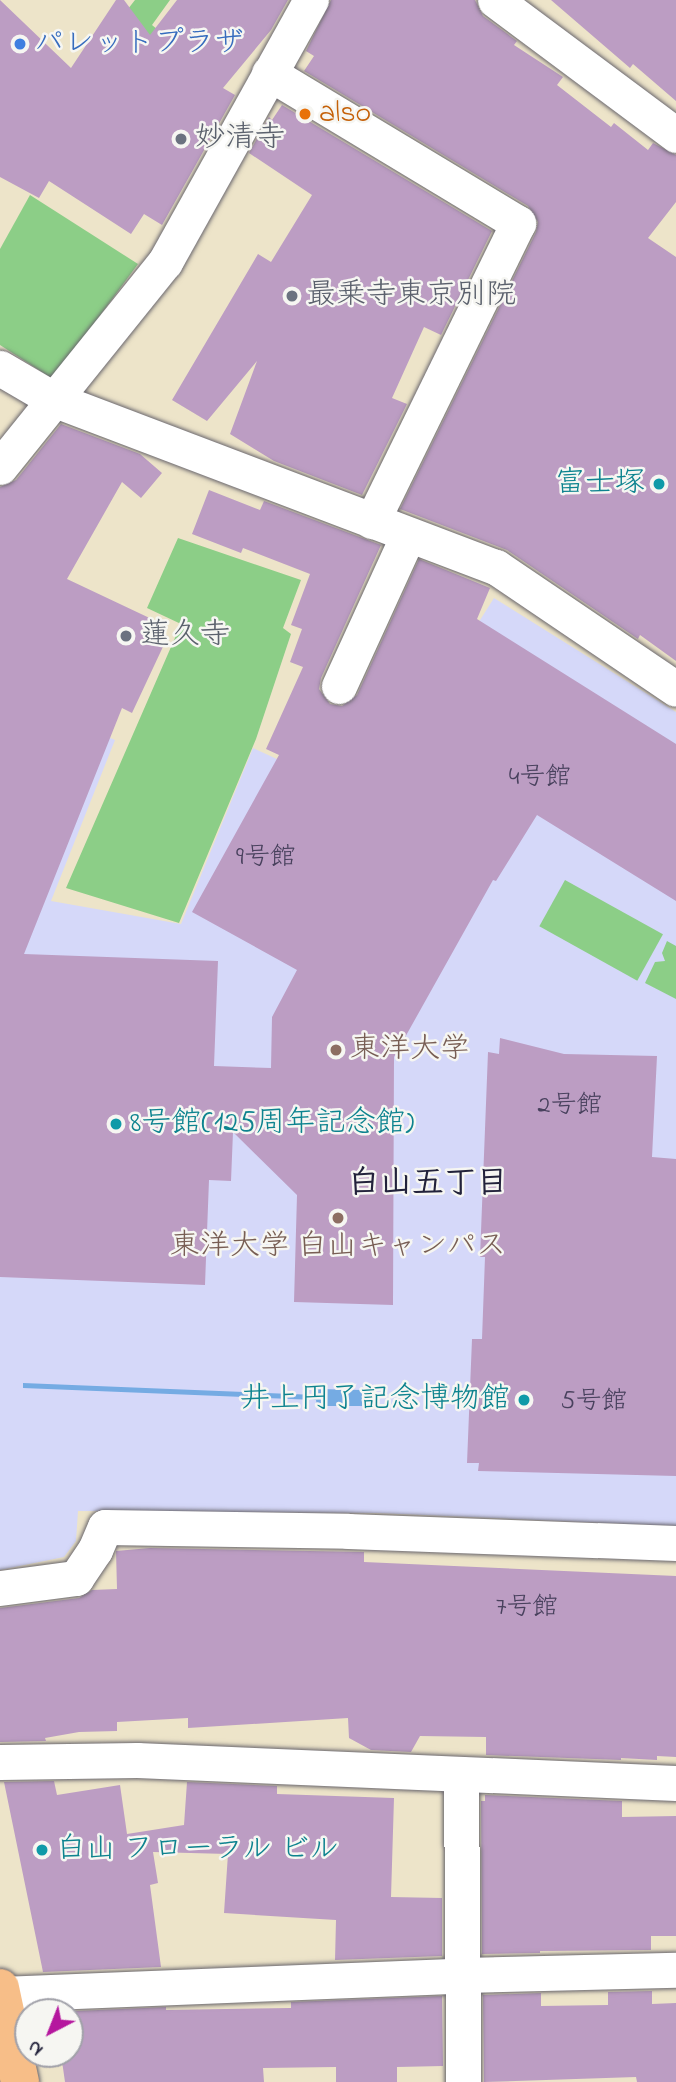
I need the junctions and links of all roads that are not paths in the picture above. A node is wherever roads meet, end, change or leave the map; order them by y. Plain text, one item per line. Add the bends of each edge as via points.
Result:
1 (495, 0) edge
2 (308, 1) edge
3 (269, 73) junction
4 (676, 135) edge
5 (0, 368) edge
6 (53, 399) junction
7 (0, 467) edge
8 (372, 521) junction
9 (408, 535) junction
10 (673, 683) edge
11 (339, 687) dead end
12 (676, 1543) edge
13 (0, 1588) edge
14 (0, 1762) edge
15 (461, 1774) junction
16 (676, 1783) edge
17 (676, 1970) edge
18 (464, 1975) junction
19 (1, 1991) edge
20 (20, 2082) edge
21 (463, 2082) edge

1 - 4 street
2 - 3 street
3 - 6 street via 165,262
3 - 8 street via 518,223
5 - 6 street
6 - 7 street
6 - 8 street
8 - 9 street
9 - 10 street via 496,567
9 - 11 street
12 - 13 street via 105,1527 76,1577
14 - 15 street via 136,1760
15 - 16 street
15 - 18 street
17 - 18 street
18 - 19 street
18 - 21 street
19 - 20 highway

